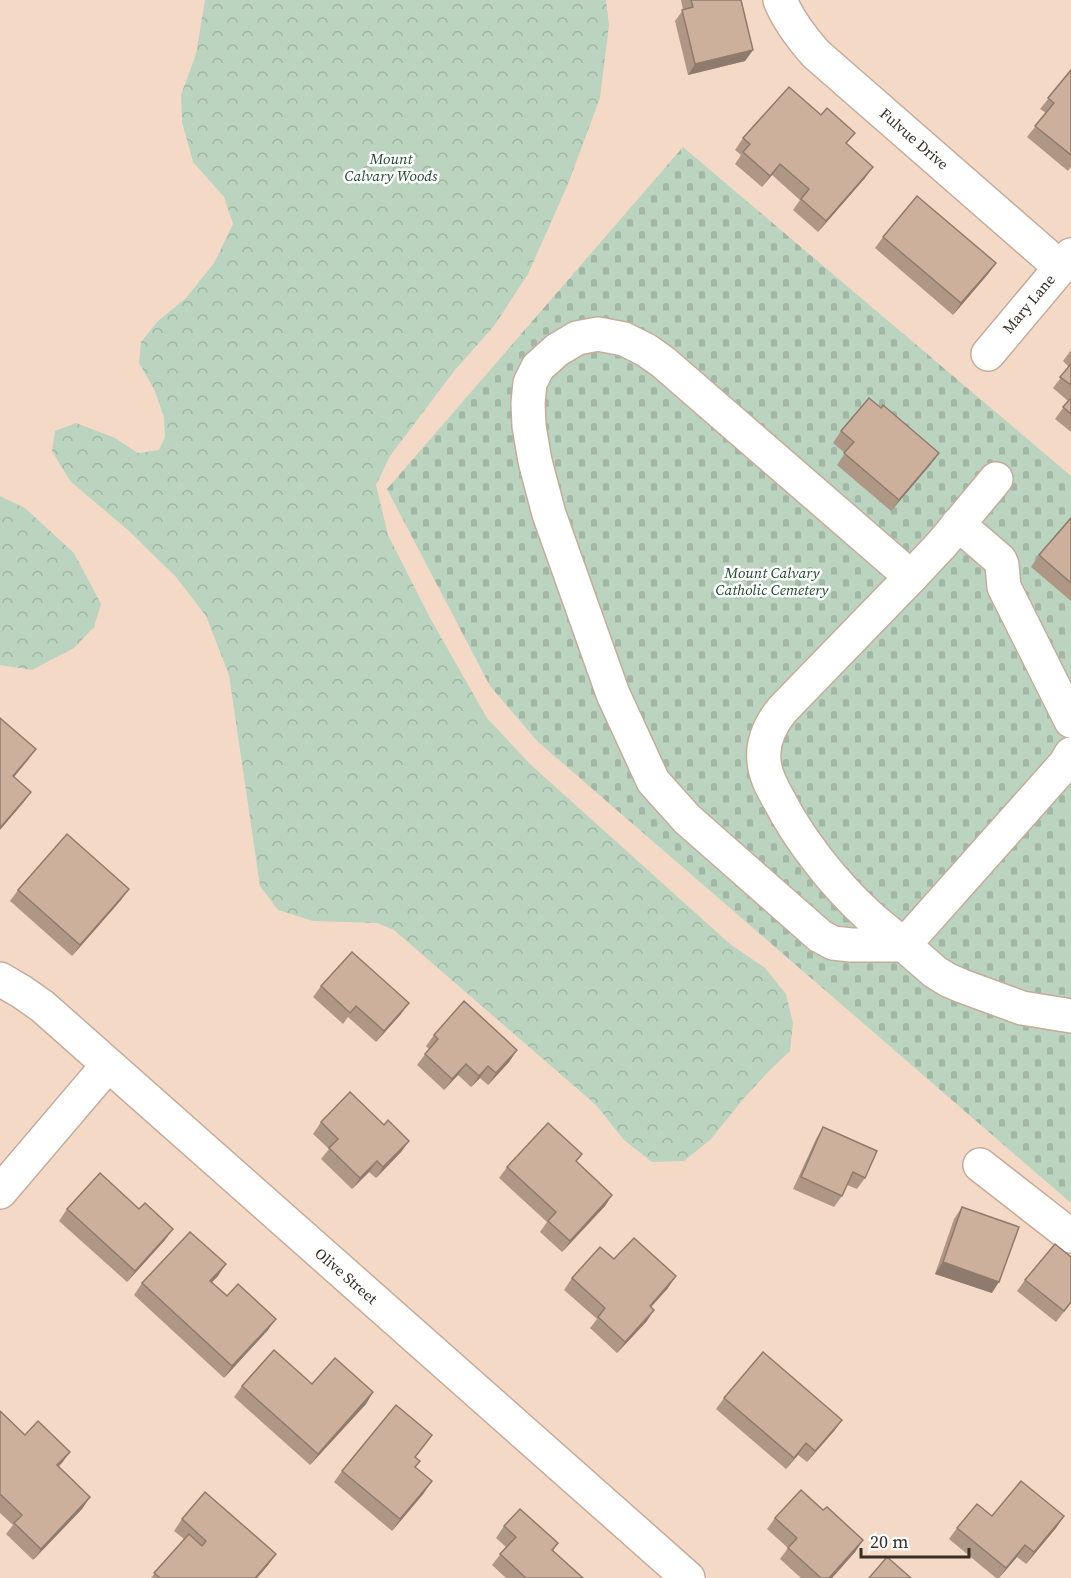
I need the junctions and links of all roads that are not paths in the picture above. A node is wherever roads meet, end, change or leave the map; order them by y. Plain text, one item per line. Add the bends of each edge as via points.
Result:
1 (780, 0) edge
2 (1066, 261) edge
3 (988, 354) dead end
4 (996, 479) dead end
5 (958, 524) junction
6 (912, 576) junction
7 (1071, 721) edge
8 (1071, 754) edge
9 (904, 945) junction
10 (0, 980) edge
11 (1071, 1016) edge
12 (108, 1065) junction
13 (980, 1165) dead end
14 (0, 1192) edge
15 (1071, 1236) edge
16 (688, 1578) edge

1 - 2 street, Fulvue Drive via 785,13 816,54
2 - 3 street, Mary Lane
4 - 5 street
5 - 6 street
5 - 7 street via 1000,560 1004,587
6 - 9 street via 782,711 773,722 764,747 772,787 813,853 857,904
6 - 9 street via 646,350 624,339 598,334 577,338 538,367 530,383 529,426 549,514 613,694 653,781 687,819 820,936 833,943 851,945
8 - 9 street
9 - 11 street via 935,972 962,986 1022,1008
10 - 12 street, Olive Street via 42,1006
12 - 14 street
12 - 16 street, Olive Street
13 - 15 street

